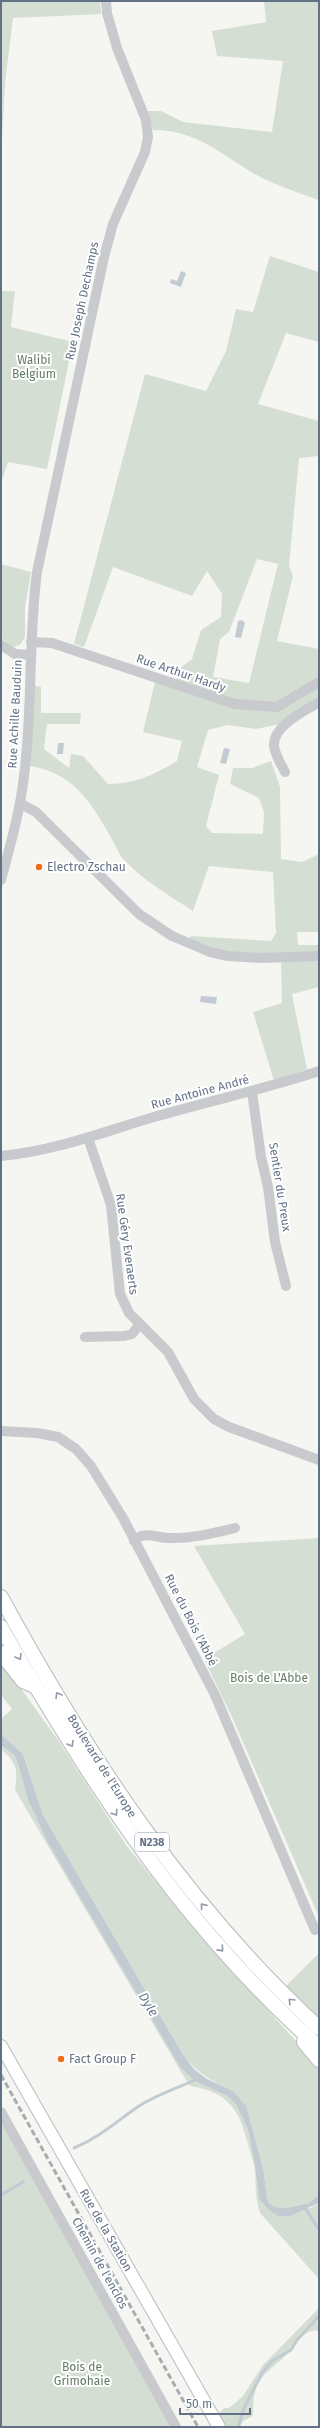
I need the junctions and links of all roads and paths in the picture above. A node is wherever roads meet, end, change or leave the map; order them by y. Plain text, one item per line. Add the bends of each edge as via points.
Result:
1 (106, 1) edge
2 (31, 642) junction
3 (1, 645) edge
4 (31, 655) junction
5 (319, 682) edge
6 (319, 702) edge
7 (285, 772) dead end
8 (21, 804) junction
9 (1, 880) edge
10 (319, 956) edge
11 (319, 1070) edge
12 (252, 1092) junction
13 (88, 1138) junction
14 (1, 1156) edge
15 (286, 1286) dead end
16 (140, 1324) junction
17 (85, 1337) dead end
18 (1, 1431) edge
19 (319, 1460) edge
20 (235, 1528) dead end
21 (134, 1540) junction
22 (1, 1597) edge
23 (1, 1627) edge
24 (1, 1653) edge
25 (37, 1687) junction
26 (315, 1930) dead end
27 (319, 2028) edge
28 (301, 2032) junction
29 (1, 2046) edge
30 (319, 2047) edge
31 (319, 2060) edge
32 (1, 2112) edge
33 (176, 2427) edge
34 (219, 2427) edge

1 - 2 street, Rue Joseph Dechamps via 117,48 146,120 148,137 145,152 113,224 104,257 37,572
2 - 4 street, Rue Achille Bauduin
2 - 5 street, Rue Arthur Hardy via 52,643 235,704 277,707
3 - 4 street via 16,654
4 - 8 street, Rue Achille Bauduin via 28,731
6 - 7 street via 286,725 276,737 274,748
8 - 9 street, Rue Achille Bauduin
8 - 10 street via 36,812 139,914 172,936 210,952 228,956
11 - 12 street, Rue Antoine André
12 - 13 street, Rue Antoine André via 167,1113
12 - 15 street, Sentier du Preux via 275,1242
13 - 14 street via 34,1153
13 - 16 street, Rue Géry Everaerts via 111,1205 120,1294 129,1313
16 - 17 street via 132,1334 124,1336
16 - 19 street, Rue Géry Everaerts via 168,1352 194,1398 214,1419
18 - 21 street, Rue du Bois l'Abbé via 44,1434 58,1437 73,1445 87,1460
20 - 21 street via 180,1538 146,1534
21 - 26 street, Rue du Bois l'Abbé via 232,1730
27 -> 22 highway, Boulevard de l'Europe / N238 via 261,1971 216,1921 137,1821 80,1733
23 -> 25 highway, Boulevard de l'Europe / N238
24 - 25 highway via 23,1681
25 -> 28 highway, Boulevard de l'Europe / N238 via 101,1793 158,1872 241,1971
28 - 30 highway, Boulevard de l'Europe / N238
28 - 31 highway via 305,2045
29 - 34 main road, Rue de la Station
32 - 33 street, Chemin de l'enclos

